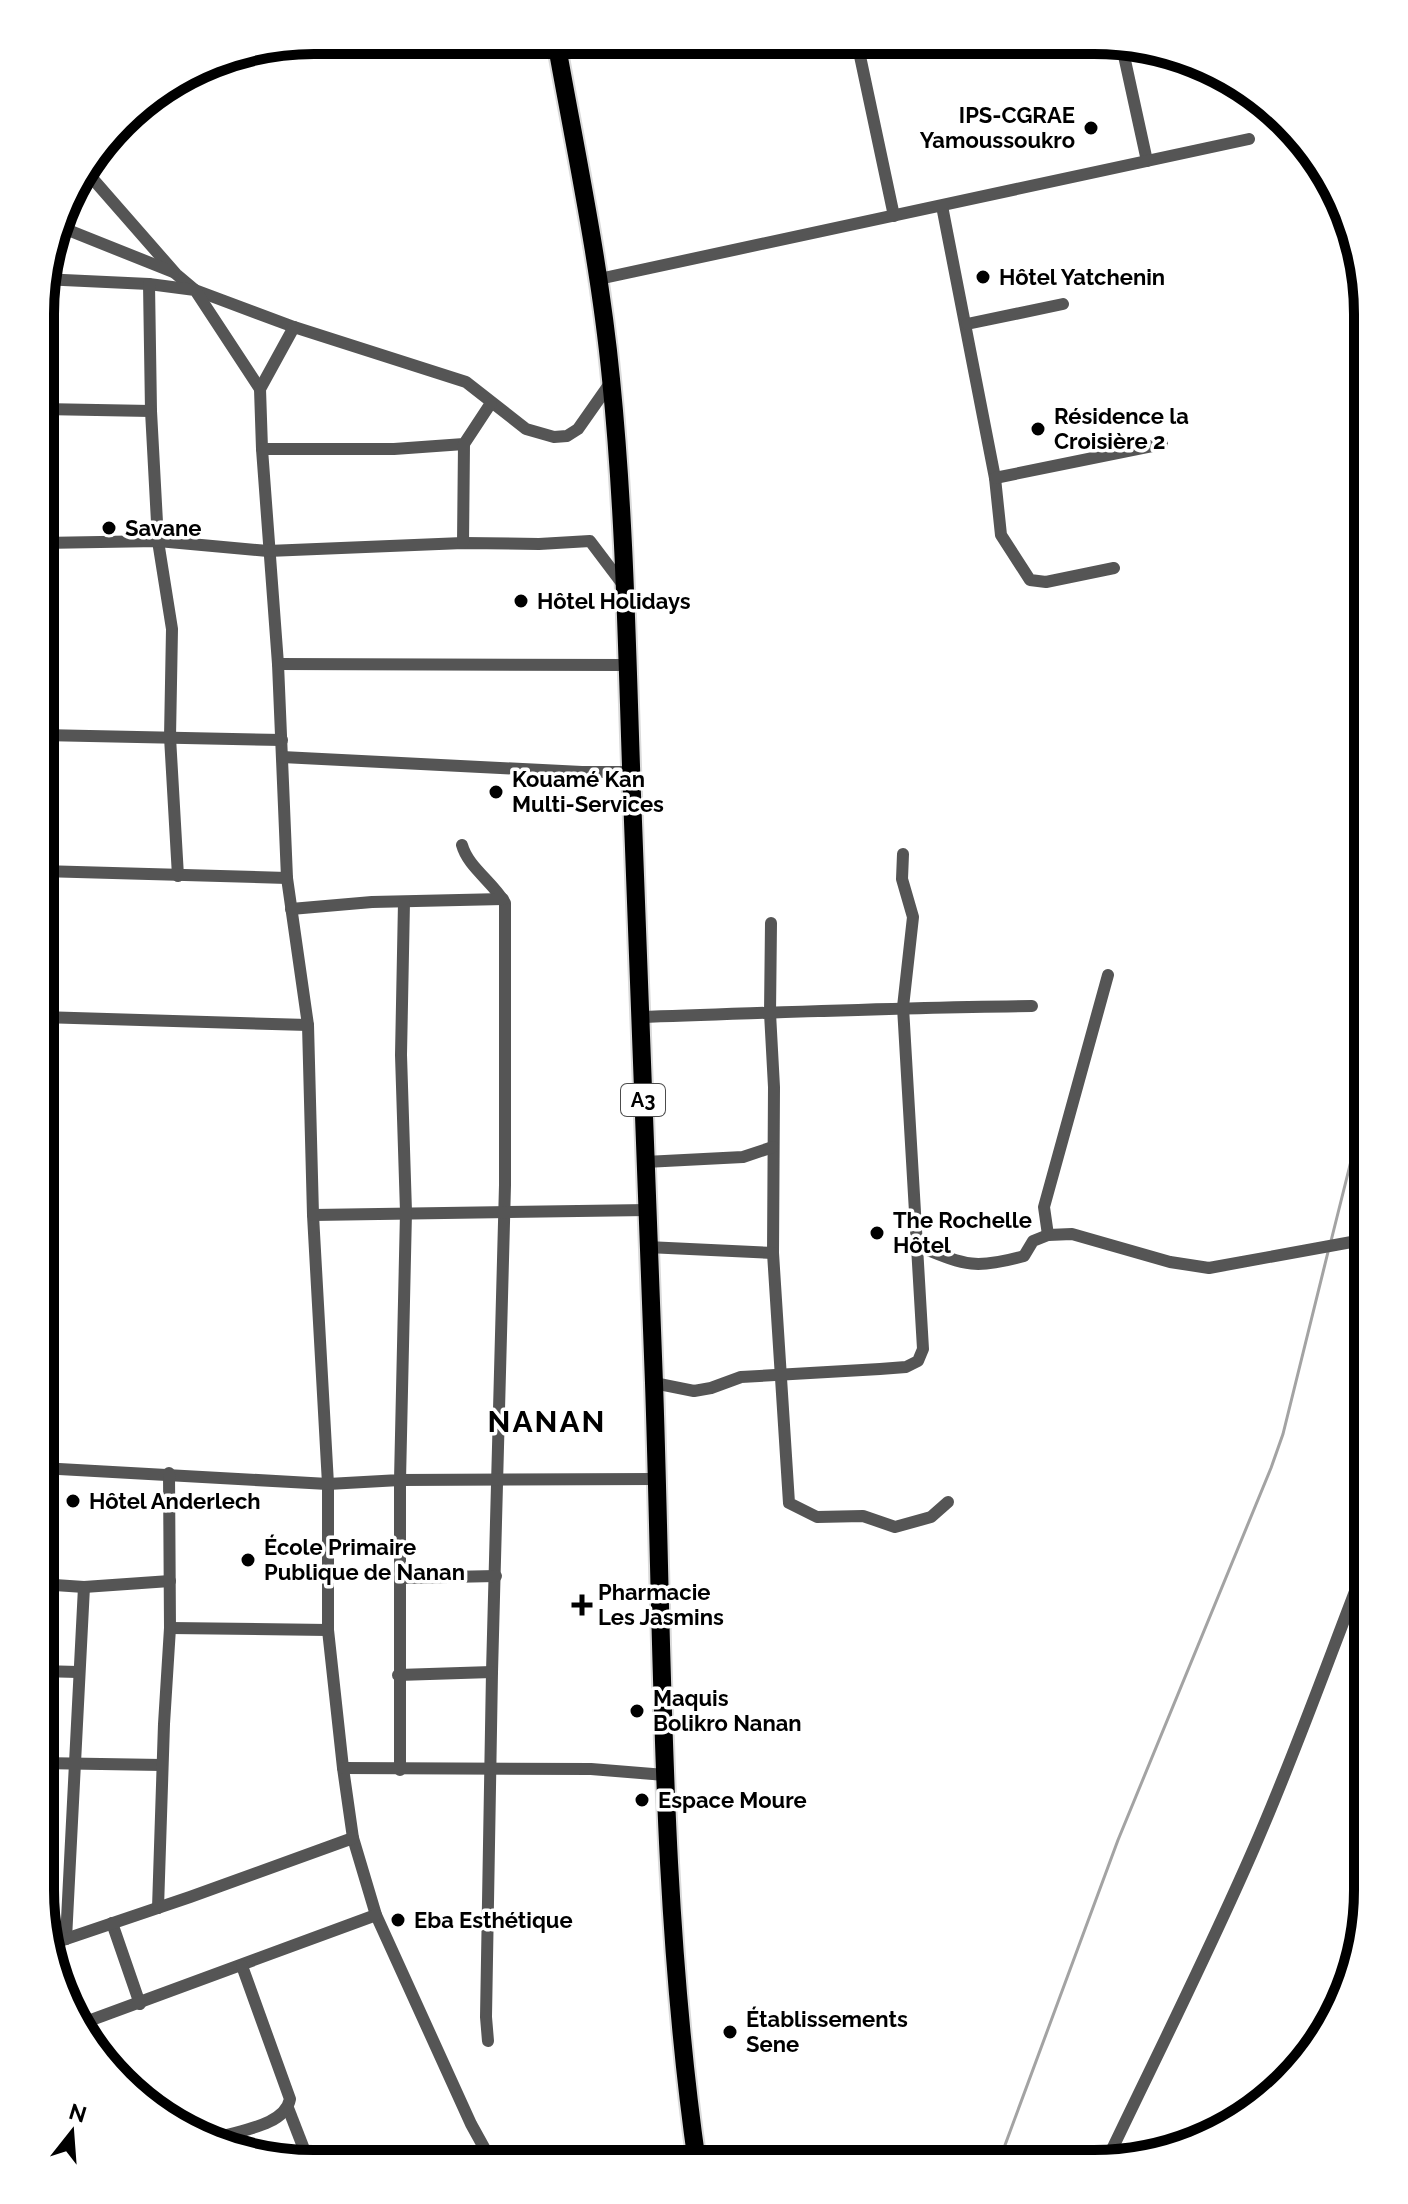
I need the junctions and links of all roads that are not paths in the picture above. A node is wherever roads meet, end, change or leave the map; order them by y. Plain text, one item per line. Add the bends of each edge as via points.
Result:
1 (558, 54) edge
2 (860, 54) edge
3 (1124, 56) edge
4 (1249, 139) dead end
5 (1147, 161) junction
6 (92, 179) edge
7 (942, 206) junction
8 (894, 216) junction
9 (68, 230) edge
10 (176, 274) junction
11 (599, 279) junction
12 (56, 280) edge
13 (149, 284) junction
14 (195, 290) junction
15 (1063, 304) dead end
16 (967, 324) junction
17 (294, 327) junction
18 (611, 382) junction
19 (260, 389) junction
20 (491, 403) junction
21 (54, 409) edge
22 (151, 411) junction
23 (464, 444) junction
24 (1162, 444) dead end
25 (262, 449) junction
26 (995, 478) junction
27 (158, 541) junction
28 (54, 543) edge
29 (463, 543) junction
30 (268, 551) junction
31 (1114, 568) dead end
32 (624, 586) junction
33 (278, 664) junction
34 (627, 665) junction
35 (54, 735) edge
36 (170, 737) junction
37 (282, 740) junction
38 (282, 757) junction
39 (631, 772) junction
40 (462, 845) dead end
41 (903, 854) dead end
42 (54, 871) edge
43 (178, 876) junction
44 (287, 878) junction
45 (503, 899) junction
46 (404, 902) junction
47 (291, 909) junction
48 (771, 923) dead end
49 (1108, 975) dead end
50 (1032, 1006) dead end
51 (903, 1007) junction
52 (770, 1013) junction
53 (54, 1017) edge
54 (640, 1017) junction
55 (308, 1025) junction
56 (773, 1147) junction
57 (645, 1162) junction
58 (648, 1210) junction
59 (406, 1212) junction
60 (504, 1213) junction
61 (313, 1215) junction
62 (1048, 1235) junction
63 (1353, 1242) edge
64 (918, 1246) junction
65 (647, 1247) junction
66 (773, 1253) junction
67 (782, 1376) junction
68 (654, 1383) junction
69 (54, 1469) edge
70 (169, 1473) junction
71 (498, 1479) junction
72 (656, 1479) junction
73 (400, 1480) junction
74 (328, 1484) junction
75 (948, 1502) dead end
76 (496, 1576) junction
77 (401, 1578) junction
78 (170, 1581) junction
79 (54, 1585) edge
80 (84, 1587) junction
81 (1353, 1599) edge
82 (170, 1628) junction
83 (328, 1630) junction
84 (54, 1671) edge
85 (78, 1672) junction
86 (492, 1672) junction
87 (398, 1675) junction
88 (54, 1763) edge
89 (74, 1764) junction
90 (162, 1765) junction
91 (343, 1768) junction
92 (492, 1768) junction
93 (400, 1770) junction
94 (665, 1775) junction
95 (353, 1838) junction
96 (158, 1908) junction
97 (376, 1915) junction
98 (112, 1923) junction
99 (66, 1939) junction
100 (59, 1941) edge
101 (242, 1966) junction
102 (140, 2004) junction
103 (90, 2021) edge
104 (488, 2041) dead end
105 (288, 2108) junction
106 (228, 2134) edge
107 (304, 2149) edge
108 (1112, 2149) edge
109 (485, 2150) edge
110 (695, 2150) edge

1 - 11 highway, A3
2 - 8 street
3 - 5 street
4 - 5 street
5 - 7 street
6 - 10 street
7 - 8 street
7 - 16 street
8 - 11 street
9 - 10 street
10 - 14 street
11 - 18 highway, A3
12 - 13 street
13 - 14 street
13 - 22 street
14 - 17 street
14 - 19 street
15 - 16 street
16 - 26 street
17 - 19 street
17 - 20 street via 466,382
18 - 20 street via 578,429 567,436 526,429
18 - 32 highway, A3
19 - 25 street
20 - 23 street
21 - 22 street
22 - 27 street
23 - 25 street
23 - 29 street
24 - 26 street
25 - 30 street
26 - 31 street via 1001,535 1030,580 1046,582
27 - 28 street
27 - 30 street
27 - 36 street via 172,629
29 - 30 street
29 - 32 street via 590,541
30 - 33 street
32 - 34 highway, A3
33 - 34 street
33 - 37 street
34 - 39 highway, A3
35 - 36 street
36 - 37 street
36 - 43 street
37 - 38 street
38 - 39 street
38 - 44 street
39 - 54 highway, A3
40 - 45 street via 466,859
41 - 51 street via 902,879 913,917
42 - 43 street
43 - 44 street
44 - 47 street
45 - 46 street
45 - 60 street
46 - 47 street
46 - 59 street
47 - 55 street
48 - 52 street
49 - 62 street via 1044,1207
50 - 51 street
51 - 52 street
51 - 64 street
52 - 54 street
52 - 56 street
53 - 55 street
54 - 57 highway, A3
55 - 61 street
56 - 57 street via 743,1157
56 - 66 street
57 - 58 highway, A3
58 - 60 street
58 - 65 highway, A3
59 - 60 street
59 - 61 street
59 - 73 street
60 - 71 street
61 - 74 street
62 - 63 street via 1091,1237 1170,1262 1209,1268
62 - 64 street via 1033,1241 1024,1256 993,1264 961,1264
64 - 67 street via 923,1349 918,1361 906,1367
65 - 66 street
65 - 68 highway, A3
66 - 67 street
67 - 68 street via 741,1377 694,1391
67 - 75 street via 789,1503 817,1517 863,1516 895,1527 931,1517
68 - 72 highway, A3
69 - 70 street
70 - 74 street
70 - 78 street
71 - 72 street
71 - 73 street
71 - 76 street
72 - 94 highway, A3
73 - 74 street
73 - 77 street
74 - 83 street
76 - 77 street
76 - 86 street
77 - 87 street
78 - 80 street
78 - 82 street
79 - 80 street
80 - 85 street
81 - 108 street via 1255,1847
82 - 83 street
82 - 90 street
83 - 91 street
84 - 85 street
85 - 89 street
86 - 87 street
86 - 92 street
87 - 93 street
88 - 89 street
89 - 90 street
89 - 99 street
90 - 96 street
91 - 93 street
91 - 95 street
92 - 93 street
92 - 94 street
92 - 104 street
94 - 110 highway, A3 via 678,2001
95 - 96 street
95 - 97 street
96 - 98 street
97 - 101 street
97 - 109 street
98 - 99 street
98 - 102 street
99 - 100 street
101 - 102 street
101 - 105 street via 290,2099
102 - 103 street
105 - 106 street via 281,2117
105 - 107 street

